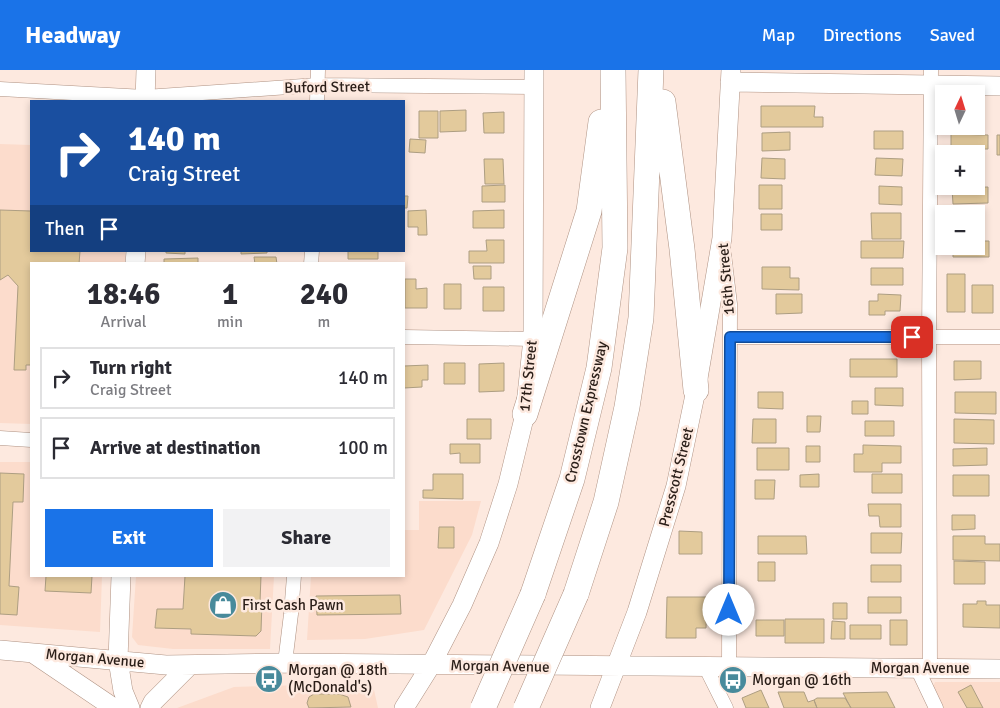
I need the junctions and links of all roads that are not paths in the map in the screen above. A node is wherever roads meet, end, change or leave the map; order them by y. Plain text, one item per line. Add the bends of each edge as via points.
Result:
1 (146, 70) edge
2 (318, 70) edge
3 (608, 70) edge
4 (613, 70) edge
5 (651, 70) edge
6 (659, 70) edge
7 (731, 76) edge
8 (534, 78) edge
9 (932, 78) edge
10 (317, 85) junction
11 (1000, 86) edge
12 (0, 89) edge
13 (145, 99) edge
14 (317, 100) edge
15 (722, 238) junction
16 (730, 337) junction
17 (929, 337) junction
18 (1000, 337) edge
19 (405, 338) edge
20 (533, 339) junction
21 (696, 390) junction
22 (525, 414) junction
23 (0, 438) edge
24 (30, 440) edge
25 (121, 577) edge
26 (294, 577) edge
27 (0, 650) edge
28 (33, 653) junction
29 (118, 660) junction
30 (285, 663) junction
31 (190, 665) junction
32 (431, 665) junction
33 (617, 667) junction
34 (706, 668) junction
35 (729, 668) junction
36 (923, 668) junction
37 (1000, 669) edge
38 (114, 708) edge
39 (130, 708) edge
40 (150, 708) edge
41 (404, 708) edge
42 (483, 708) edge
43 (526, 708) edge
44 (600, 708) edge
45 (726, 708) edge
46 (936, 708) edge

1 - 13 main road
2 - 10 street
3 - 22 highway via 589,211
4 - 42 highway, Crosstown Expressway, bridge via 615,248 599,368 572,479 533,594
5 - 43 highway, bridge via 641,318 627,407 606,502 576,594
6 - 21 highway
7 - 9 main road
7 - 15 main road, 16th Street
8 - 10 street, Buford Street
8 - 20 main road, 17th Street
9 - 11 main road
9 - 17 street
10 - 13 street, Buford Street
10 - 14 street
12 - 13 street, Buford Street
15 - 16 street, 16th Street via 730,304
15 - 21 main road, Presscott Street
16 - 17 street
16 - 35 street, 16th Street
17 - 18 street
17 - 36 street
19 - 20 street
20 - 22 main road, 17th Street
21 - 33 main road, Presscott Street via 676,486
22 - 32 main road, 17th Street via 489,543
23 - 24 street
25 - 29 main road
26 - 30 street
27 - 28 main road, Morgan Avenue
28 - 29 main road, Morgan Avenue
28 - 38 main road
29 - 31 main road, Morgan Avenue
29 - 39 main road via 123,691
30 - 31 main road, Morgan Avenue
30 - 32 main road, Morgan Avenue
31 - 40 main road
32 - 33 main road, Morgan Avenue
32 - 41 main road, 17th Street
33 - 34 main road, Morgan Avenue
33 - 44 main road, Presscott Street
34 - 35 main road, Morgan Avenue
34 - 45 street
35 - 36 main road, Morgan Avenue
36 - 37 main road, Morgan Avenue
36 - 46 street

